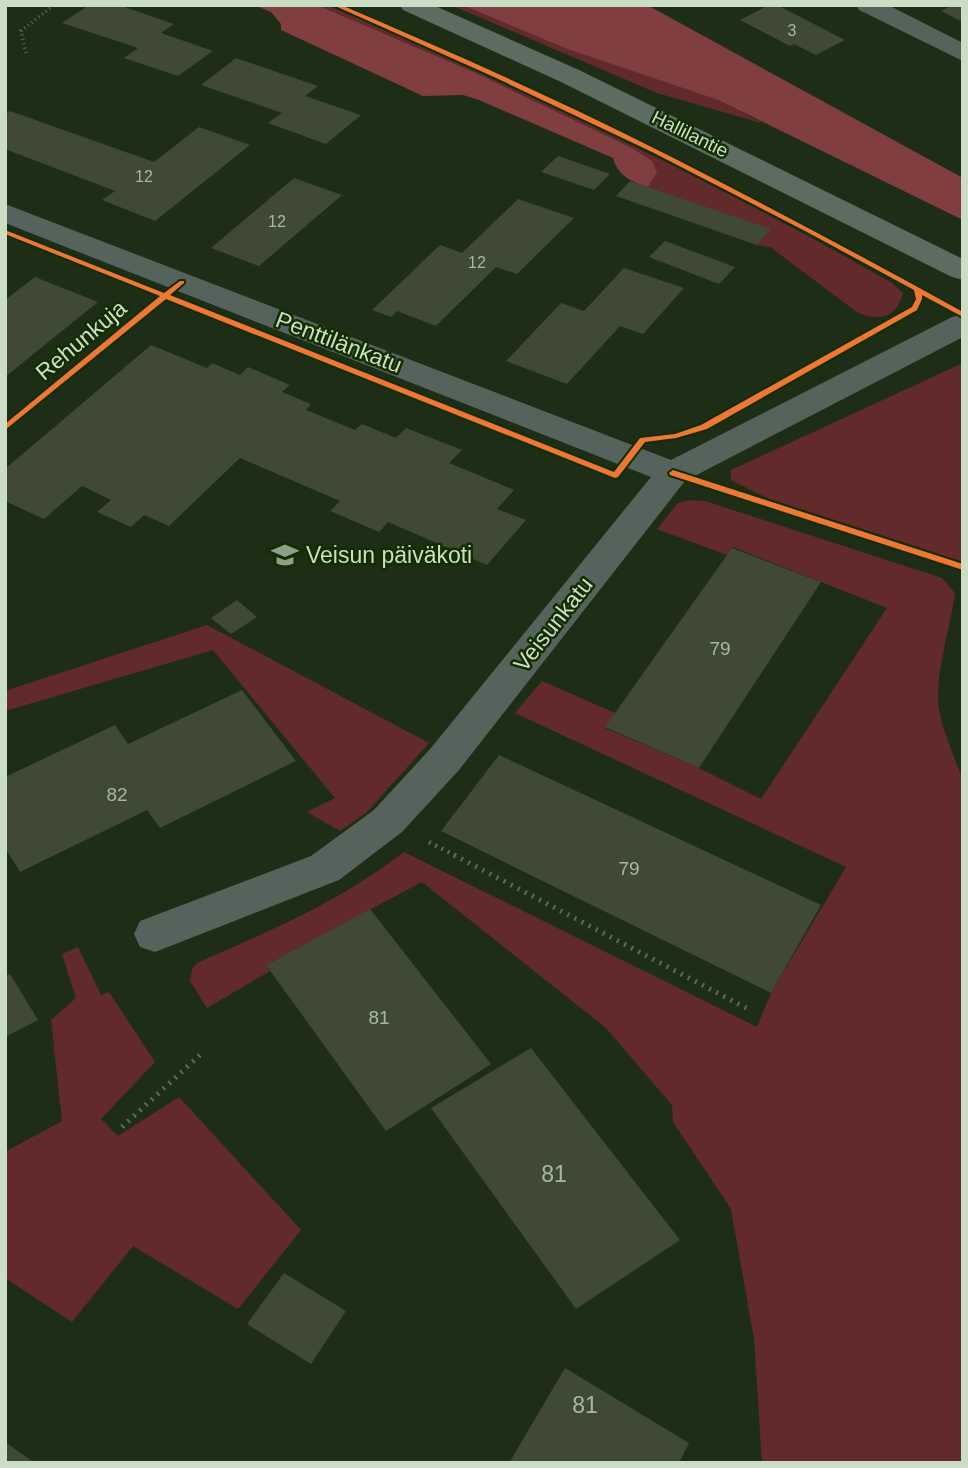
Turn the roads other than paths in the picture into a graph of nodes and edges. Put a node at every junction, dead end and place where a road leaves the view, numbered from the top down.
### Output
1 (412, 5) edge
2 (868, 5) edge
3 (963, 53) edge
4 (5, 213) edge
5 (963, 271) edge
6 (963, 324) edge
7 (673, 473) junction
8 (155, 934) dead end

1 - 5 main road, Hallilantie
2 - 3 street
4 - 7 street, Penttilänkatu
6 - 7 street, Veisunkatu
7 - 8 street, Veisunkatu

